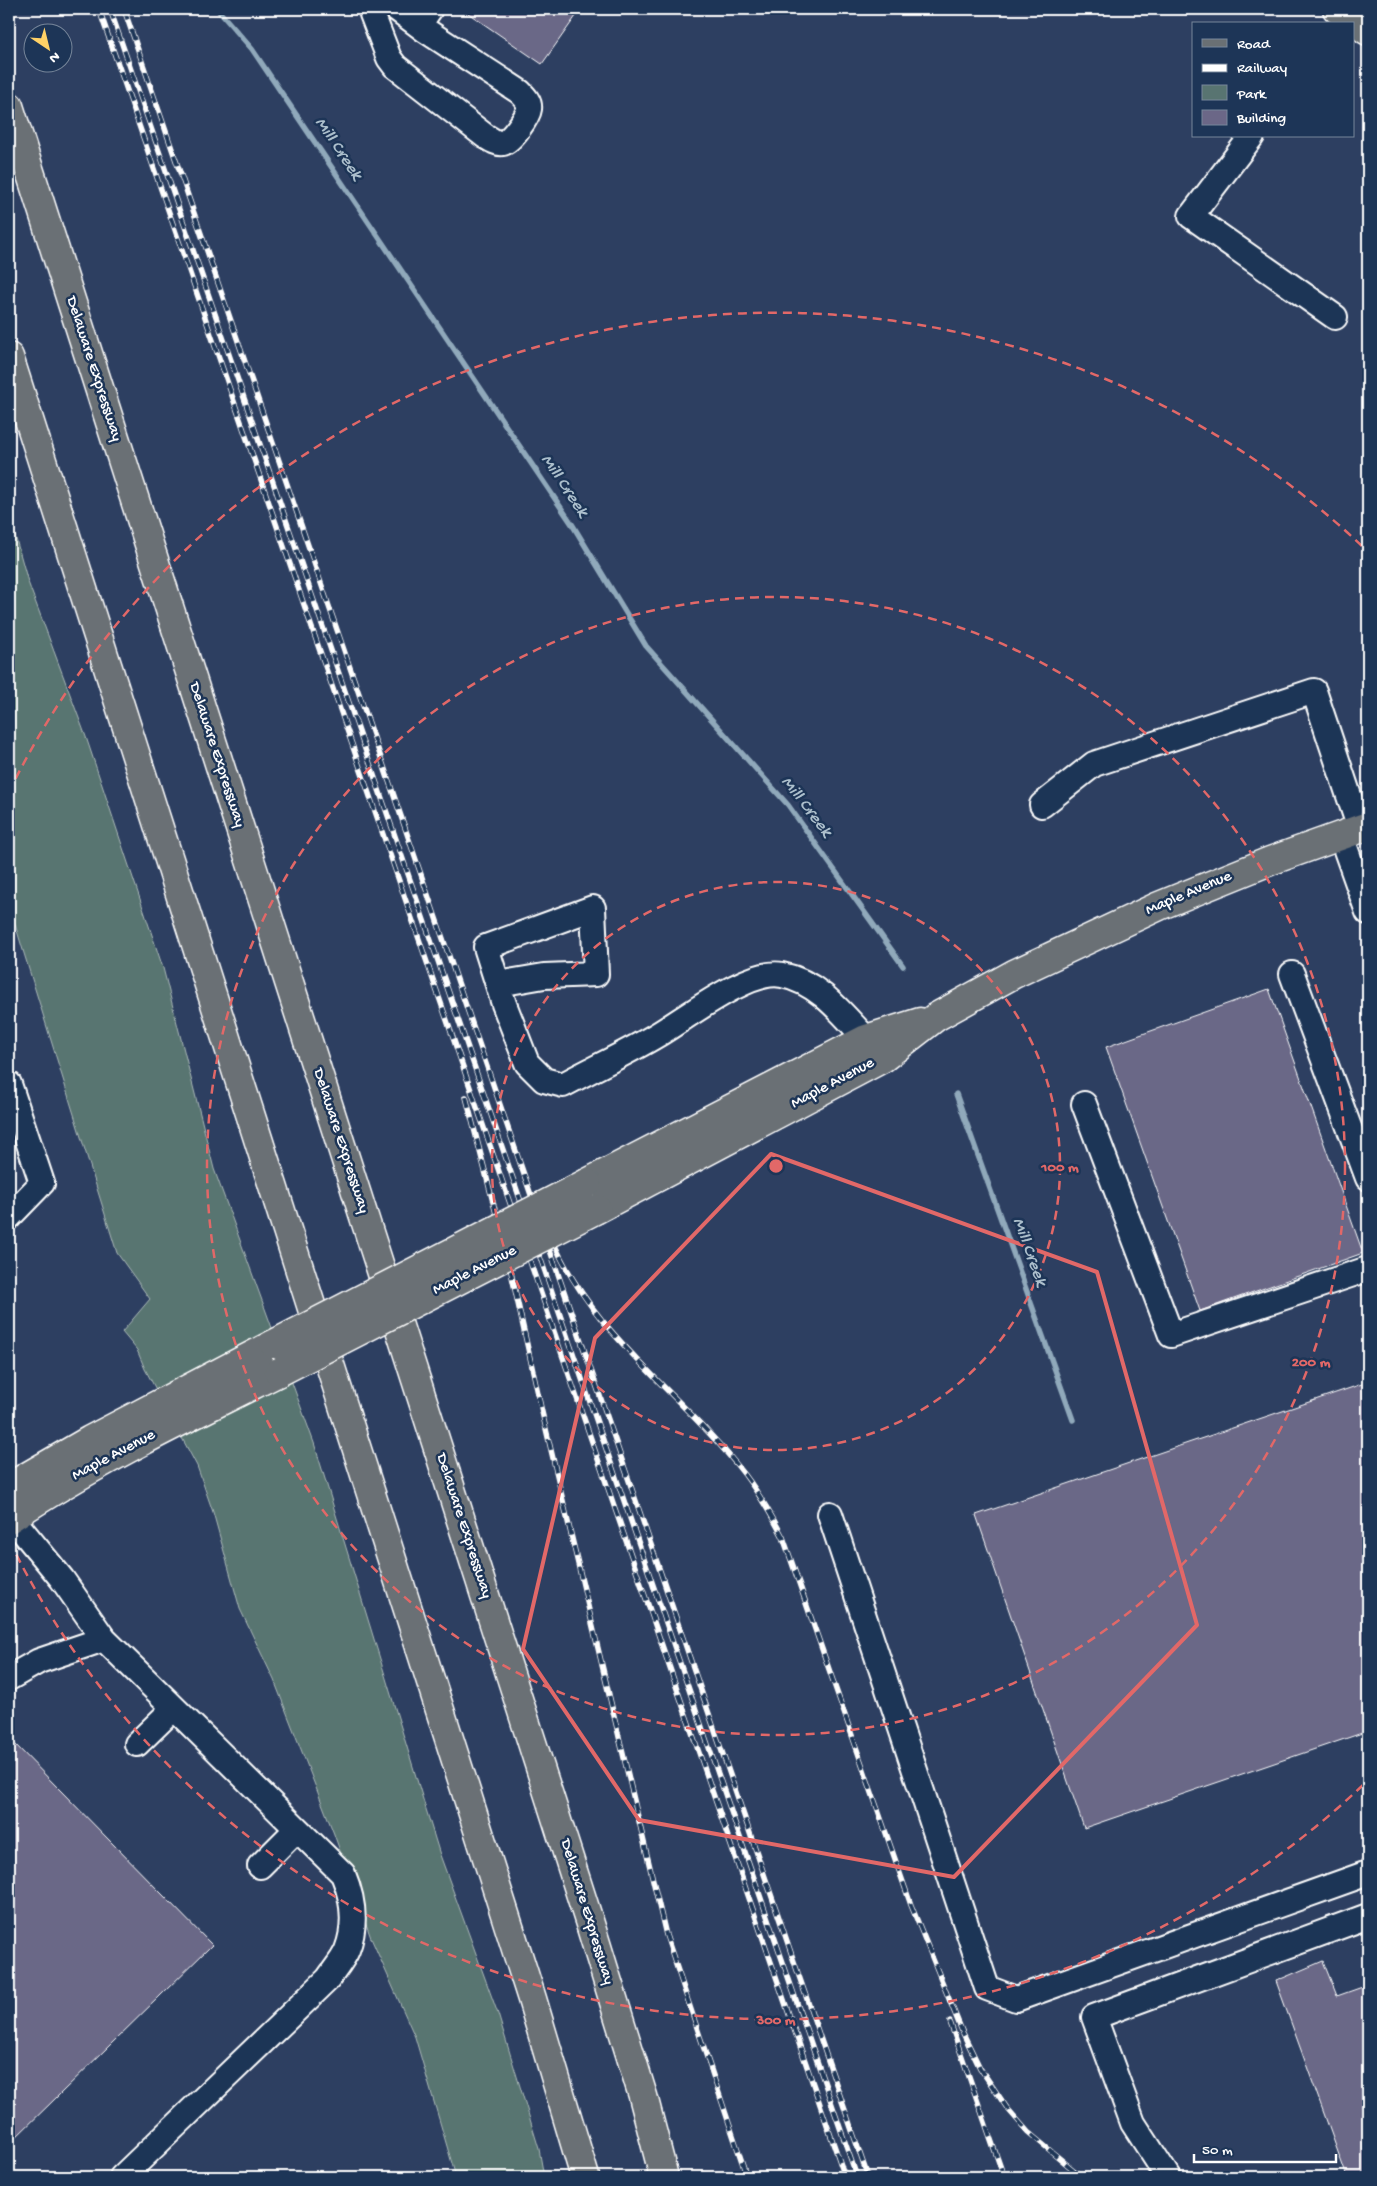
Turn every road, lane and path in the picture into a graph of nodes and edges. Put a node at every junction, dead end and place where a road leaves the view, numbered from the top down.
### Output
1 (374, 9) edge
2 (398, 9) edge
3 (425, 17) edge
4 (9, 106) edge
5 (1250, 138) edge
6 (1335, 317) dead end
7 (9, 357) edge
8 (1042, 806) dead end
9 (1356, 831) edge
10 (1368, 912) edge
11 (1292, 974) dead end
12 (498, 984) junction
13 (936, 1016) junction
14 (866, 1039) junction
15 (9, 1084) edge
16 (1084, 1104) dead end
17 (1368, 1178) edge
18 (9, 1217) edge
19 (1368, 1269) edge
20 (9, 1487) edge
21 (830, 1514) dead end
22 (10, 1518) edge
23 (104, 1639) junction
24 (9, 1678) edge
25 (174, 1708) junction
26 (137, 1744) dead end
27 (297, 1829) junction
28 (260, 1866) dead end
29 (1368, 1873) edge
30 (1368, 1916) edge
31 (122, 2177) edge
32 (585, 2177) edge
33 (664, 2177) edge
34 (1168, 2177) edge

1 - 3 street
2 - 3 street
4 - 33 main road, Delaware Expressway
5 - 6 street
7 - 32 main road
8 - 9 street
9 - 10 street
9 - 13 main road, Maple Avenue
11 - 17 street
12 - 12 street
12 - 14 street
13 - 14 main road, Maple Avenue
13 - 22 main road, Maple Avenue, bridge
14 - 20 main road, Maple Avenue, bridge
15 - 18 street
16 - 19 street
21 - 29 street
22 - 23 street
23 - 24 street
23 - 25 street
25 - 26 street
25 - 27 street
27 - 28 street
27 - 31 street
30 - 34 street

